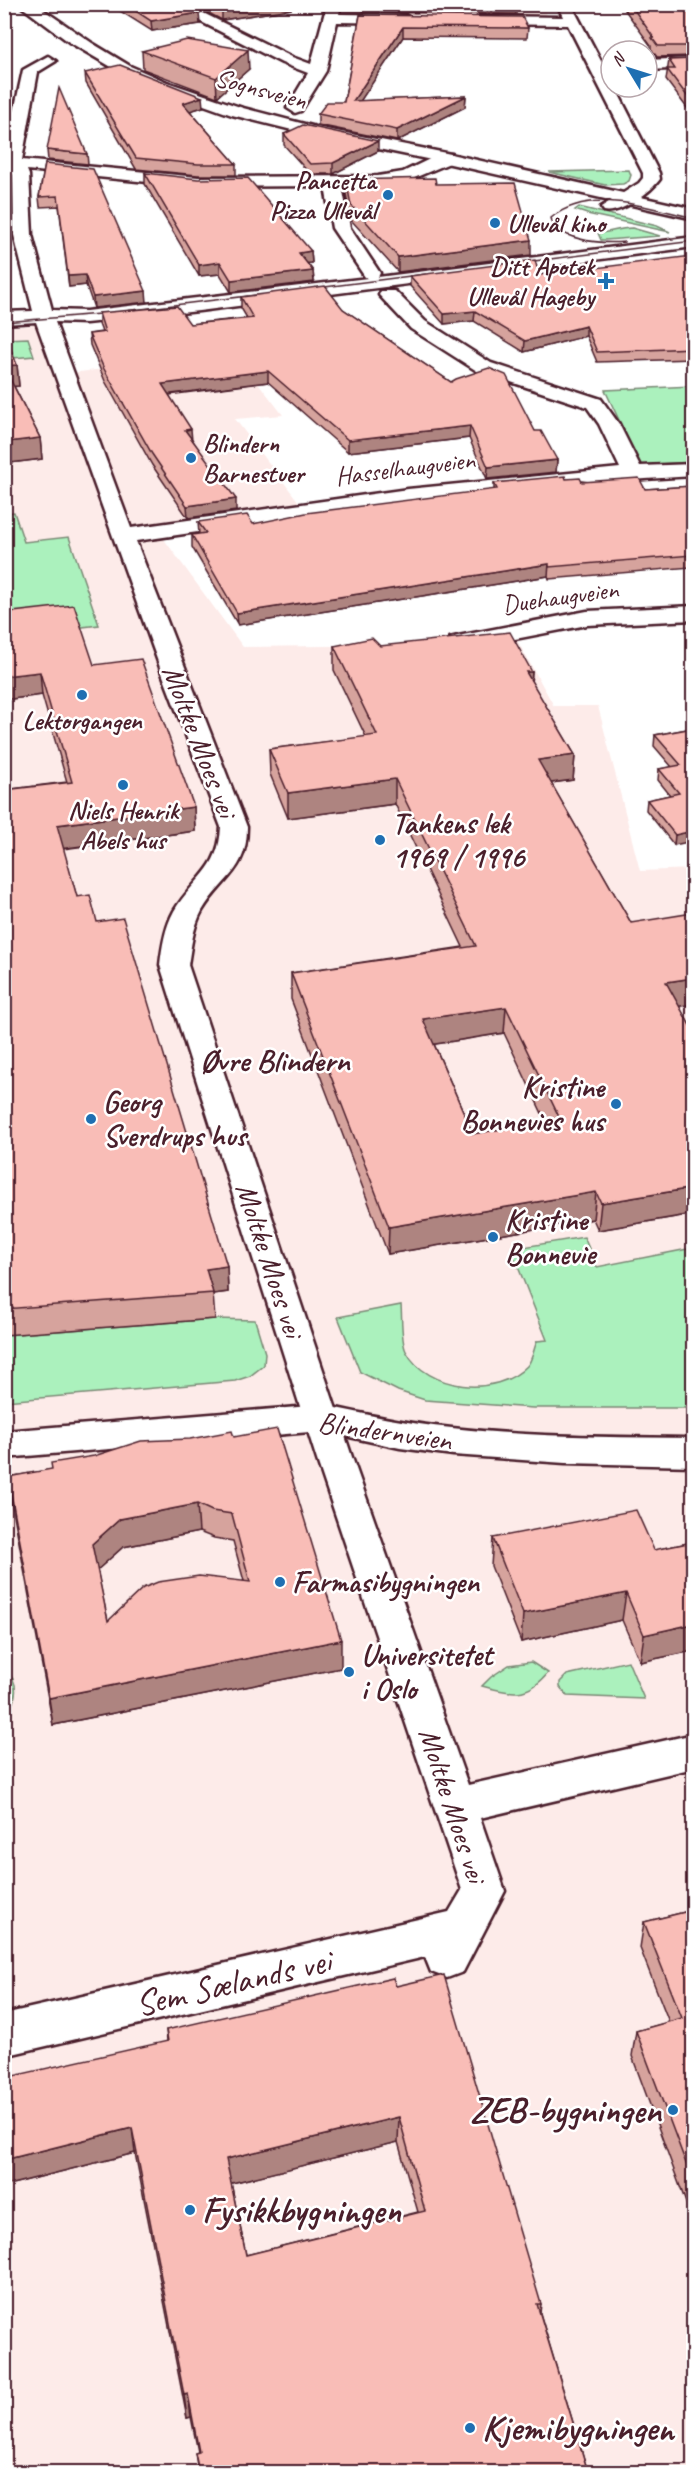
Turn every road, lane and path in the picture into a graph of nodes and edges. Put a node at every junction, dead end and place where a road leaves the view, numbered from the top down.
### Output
1 (25, 4) edge
2 (173, 4) edge
3 (564, 4) edge
4 (333, 11) edge
5 (425, 20) edge
6 (471, 20) edge
7 (572, 21) junction
8 (599, 60) edge
9 (48, 61) dead end
10 (693, 63) edge
11 (659, 64) edge
12 (318, 71) junction
13 (618, 99) edge
14 (294, 108) dead end
15 (440, 158) junction
16 (10, 164) edge
17 (332, 181) junction
18 (618, 203) junction
19 (693, 229) edge
20 (371, 273) dead end
21 (388, 295) dead end
22 (44, 316) junction
23 (4, 318) edge
24 (693, 470) edge
25 (633, 473) junction
26 (124, 536) junction
27 (693, 613) edge
28 (439, 647) edge
29 (322, 1418) junction
30 (4, 1445) edge
31 (693, 1452) edge
32 (693, 1750) edge
33 (455, 1806) junction
34 (454, 1944) joint
35 (4, 2035) edge

1 - 15 street, Sognsveien
2 - 12 street
3 - 7 street
4 - 5 street
4 - 12 street
6 - 7 street
7 - 8 street
9 - 16 street, Moltke Moes vei
10 - 11 street
12 - 14 street
13 - 18 street
15 - 17 street
15 - 18 street, Sognsveien
16 - 17 street
16 - 22 street, Moltke Moes vei
17 - 20 street
18 - 19 street, Sognsveien
19 - 22 street
21 - 25 street
22 - 23 street
22 - 26 street, Moltke Moes vei
24 - 25 street, Hasselhaugveien
25 - 26 street, Hasselhaugveien
26 - 29 street, Moltke Moes vei
27 - 28 street, Duehaugveien
29 - 30 street, Blindernveien
29 - 31 street, Blindernveien
29 - 33 street, Moltke Moes vei
32 - 33 street
33 - 34 street, Moltke Moes vei
34 - 35 street, Sem Sælands vei

